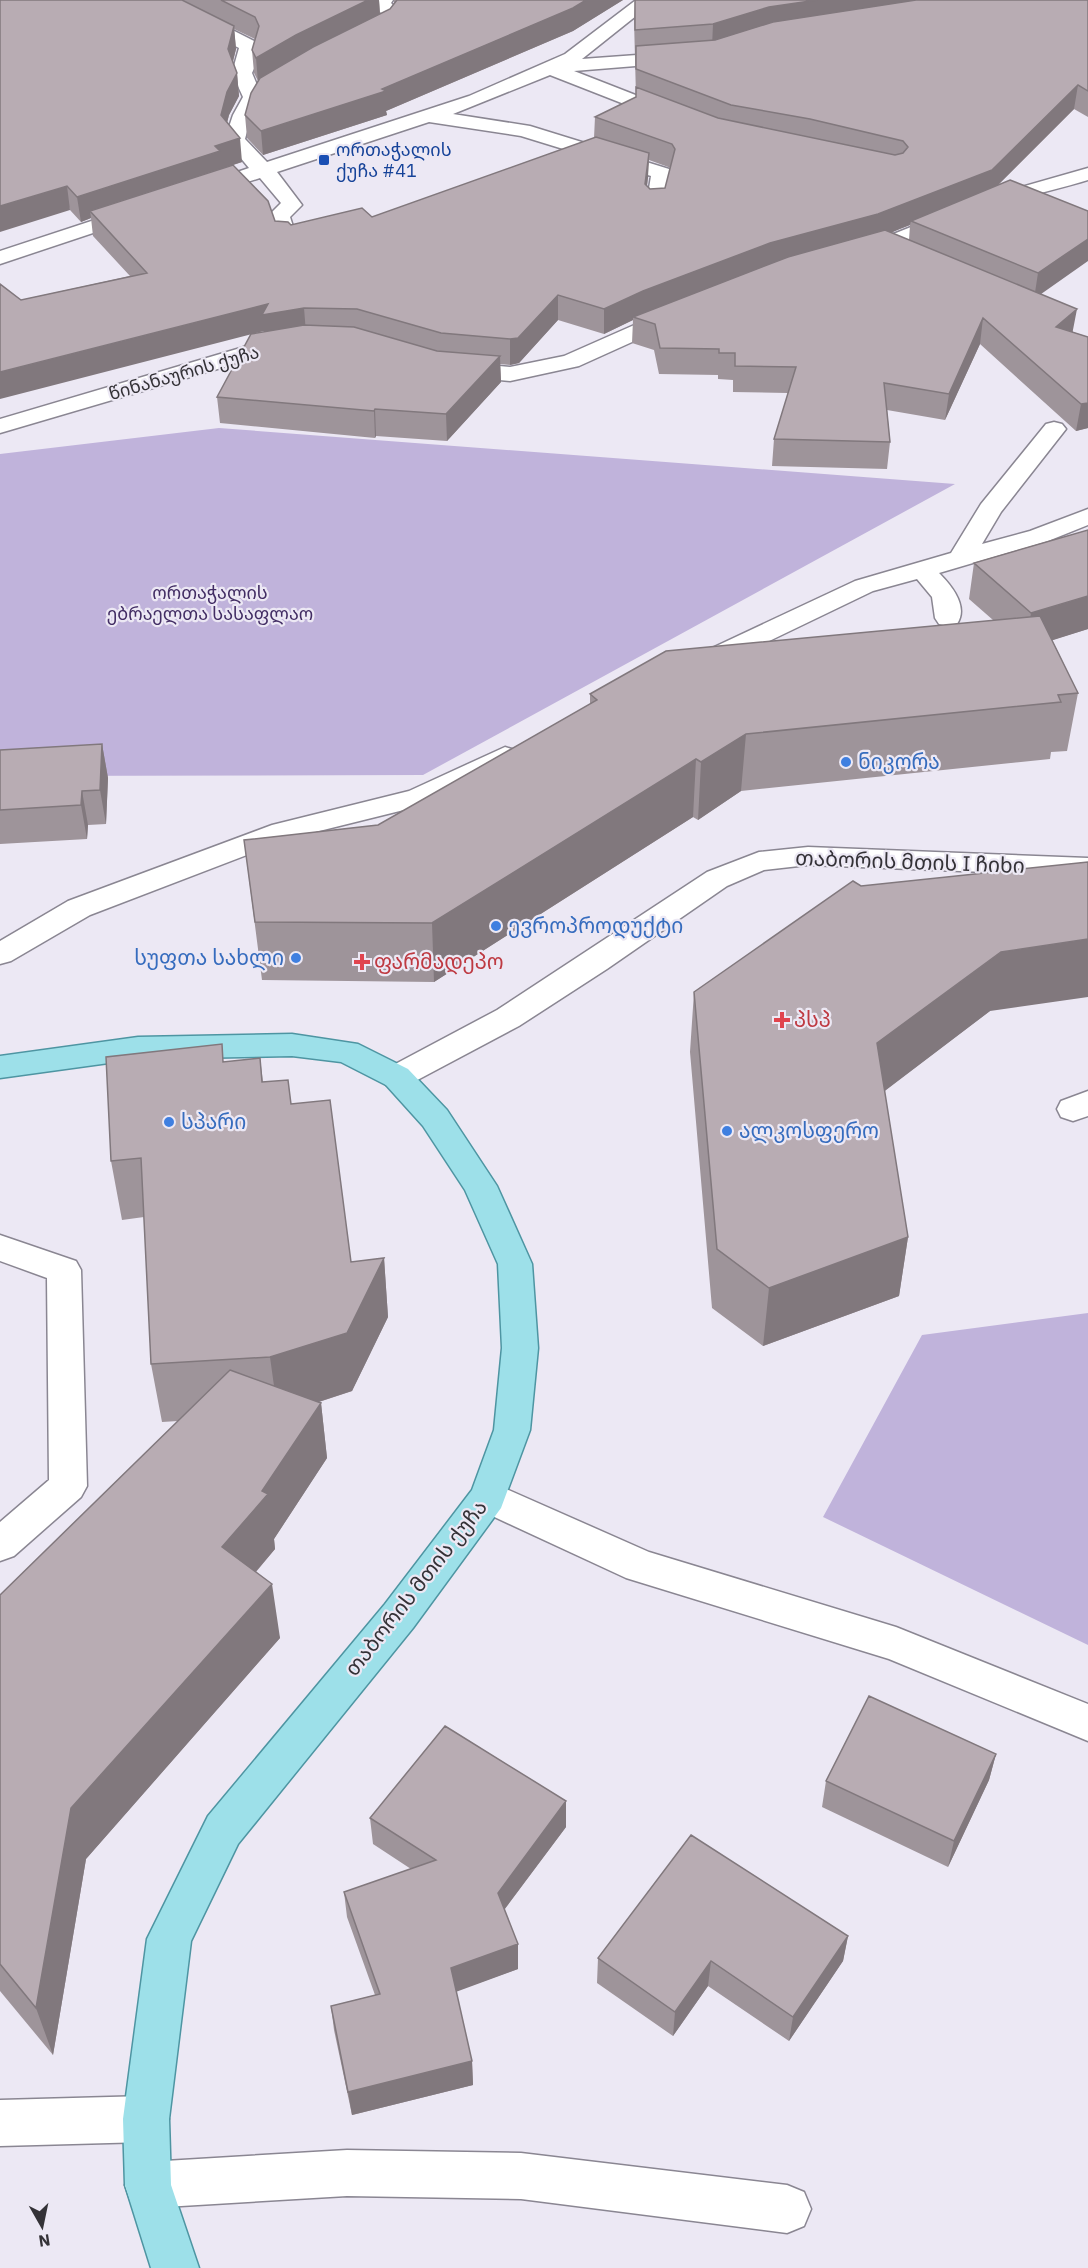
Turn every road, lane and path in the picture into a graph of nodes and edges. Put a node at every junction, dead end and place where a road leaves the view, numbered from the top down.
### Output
1 (159, 0) edge
2 (384, 0) edge
3 (647, 0) edge
4 (344, 45) edge
5 (702, 56) edge
6 (306, 64) edge
7 (548, 68) junction
8 (252, 96) junction
9 (420, 119) junction
10 (691, 123) edge
11 (261, 171) junction
12 (1088, 174) edge
13 (188, 194) edge
14 (656, 207) edge
15 (149, 208) edge
16 (286, 238) edge
17 (884, 246) junction
18 (841, 257) edge
19 (0, 258) edge
20 (916, 259) edge
21 (693, 307) edge
22 (306, 342) edge
23 (439, 368) edge
24 (0, 426) edge
25 (1054, 429) dead end
26 (1088, 516) edge
27 (961, 558) junction
28 (921, 570) junction
29 (948, 618) dead end
30 (684, 672) edge
31 (524, 747) edge
32 (1088, 867) edge
33 (0, 954) edge
34 (0, 1067) edge
35 (397, 1077) junction
36 (0, 1248) edge
37 (488, 1497) junction
38 (0, 1545) edge
39 (1088, 1723) edge
40 (146, 2119) junction
41 (0, 2123) edge
42 (148, 2184) junction
43 (787, 2209) dead end
44 (175, 2268) edge

1 - 8 street
2 - 4 street
3 - 7 street
5 - 7 street
6 - 8 street
7 - 9 street
7 - 10 street
8 - 11 street
9 - 11 street
9 - 14 street
11 - 13 street
11 - 16 street
12 - 17 street
15 - 19 street
17 - 18 street
17 - 20 street
21 - 23 street
22 - 24 street, წინანაურის ქუჩა
25 - 27 street
26 - 27 street
27 - 28 street
28 - 29 street
28 - 30 street
31 - 33 street
32 - 35 street, თაბორის მთის I ჩიხი
34 - 35 main road, თაბორის მთის ქუჩა
35 - 37 main road, თაბორის მთის ქუჩა
36 - 38 street
37 - 39 street
37 - 40 main road, თაბორის მთის ქუჩა
40 - 41 street
40 - 42 main road, თაბორის მთის ქუჩა
42 - 43 street
42 - 44 main road, თაბორის მთის ქუჩა

